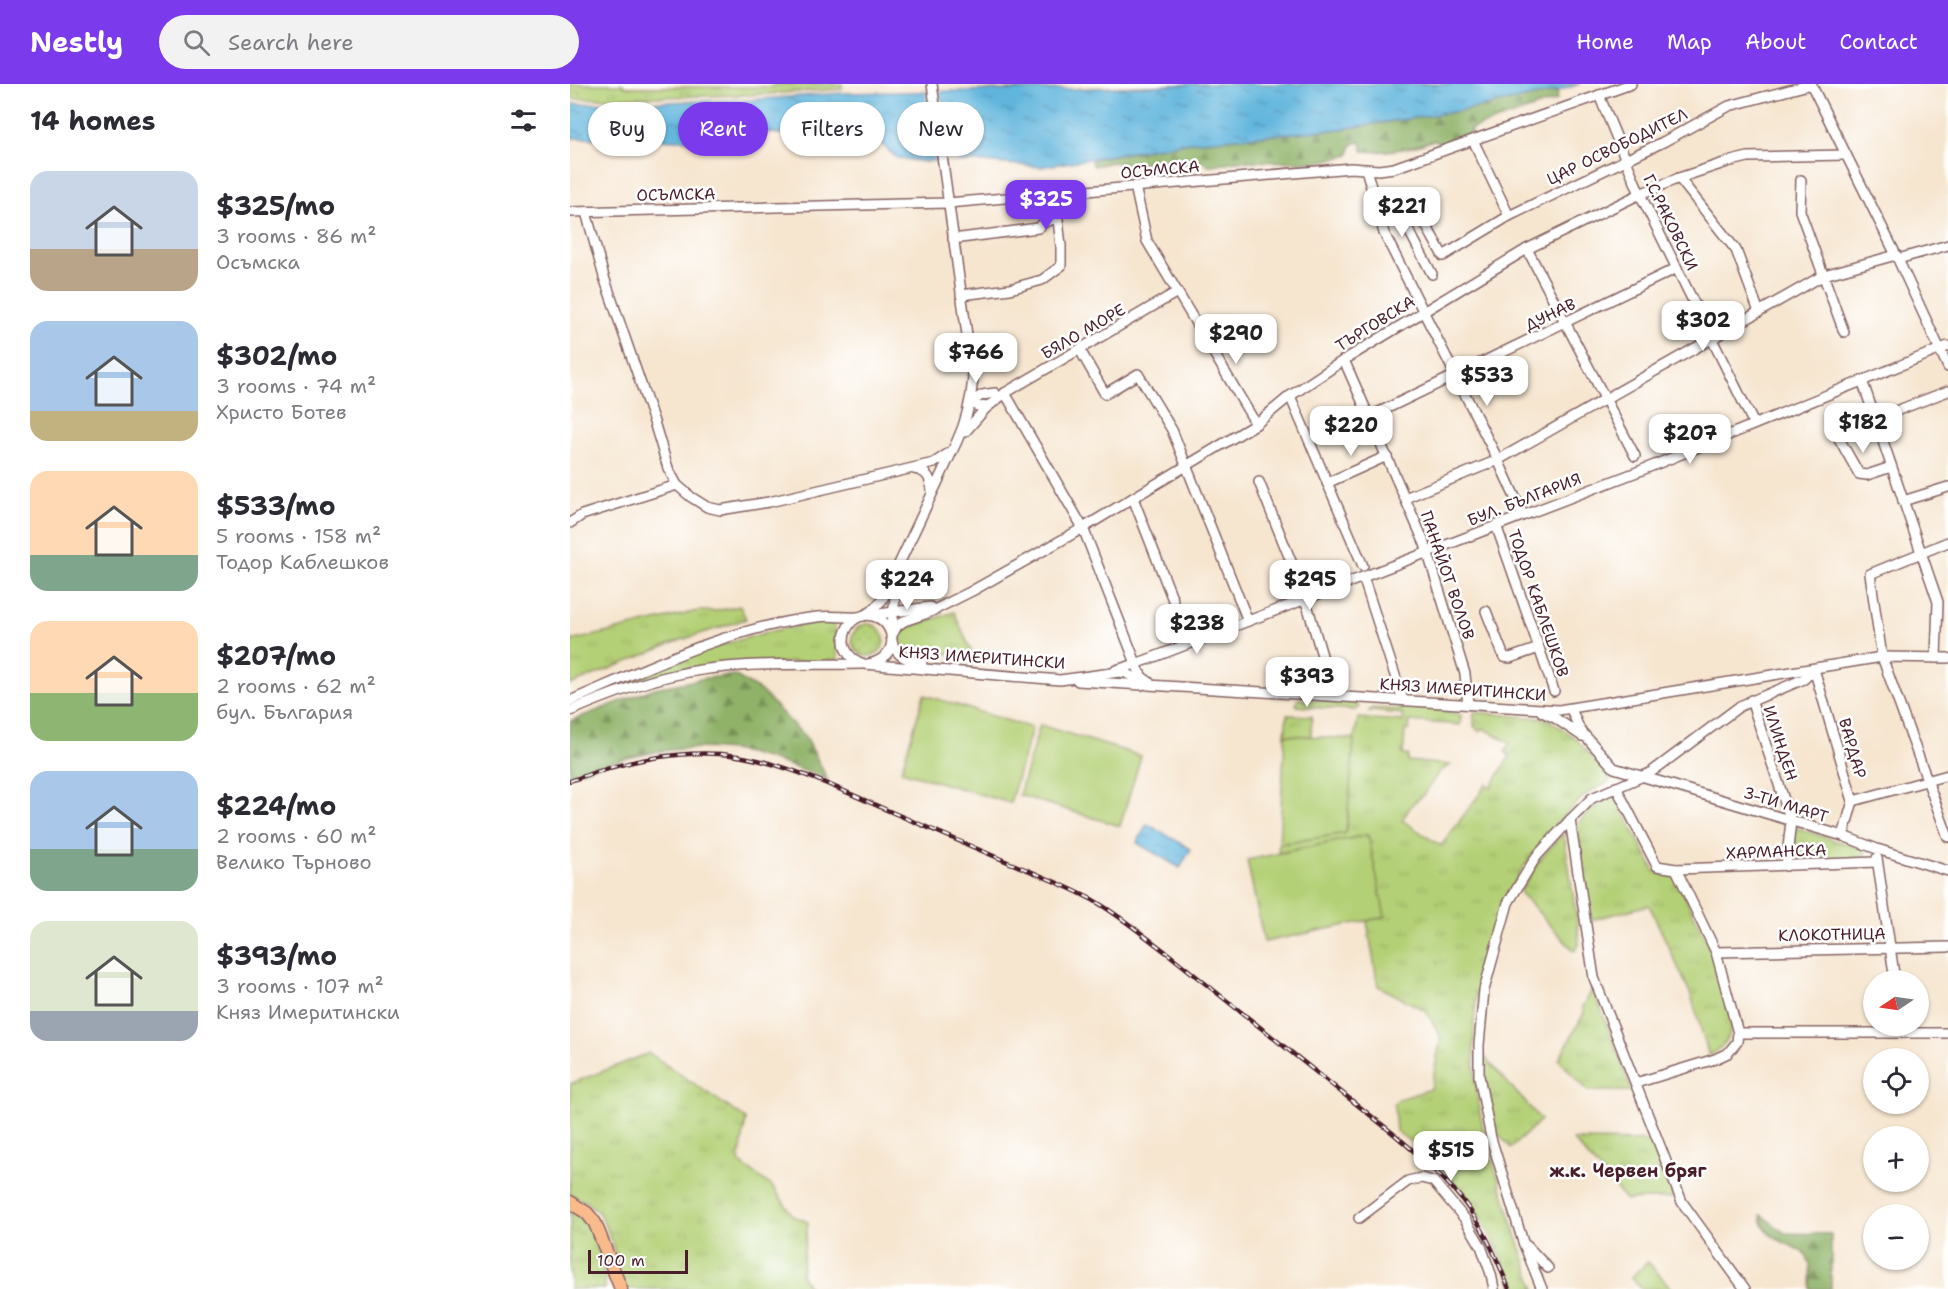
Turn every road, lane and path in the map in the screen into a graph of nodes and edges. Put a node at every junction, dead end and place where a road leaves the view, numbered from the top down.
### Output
1 (1631, 84) edge
2 (1811, 84) edge
3 (932, 86) edge
4 (1599, 95) junction
5 (1473, 140) junction
6 (1846, 155) junction
7 (1625, 159) junction
8 (1366, 169) junction
9 (1679, 178) junction
10 (1802, 180) dead end
11 (1135, 186) junction
12 (1055, 193) junction
13 (1640, 194) junction
14 (948, 203) junction
15 (570, 212) edge
16 (586, 212) junction
17 (1509, 216) junction
18 (1058, 218) junction
19 (953, 239) junction
20 (1948, 244) edge
21 (1527, 249) junction
22 (1897, 257) junction
23 (1677, 268) junction
24 (1432, 274) dead end
25 (1824, 275) junction
26 (1178, 292) junction
27 (961, 295) junction
28 (1423, 311) junction
29 (1759, 312) junction
30 (1565, 323) junction
31 (1844, 332) dead end
32 (1711, 338) junction
33 (1944, 347) edge
34 (1080, 350) junction
35 (1344, 360) junction
36 (1948, 367) edge
37 (1456, 375) junction
38 (973, 378) junction
39 (1862, 380) junction
40 (1948, 391) edge
41 (995, 393) junction
42 (1005, 393) junction
43 (1290, 396) junction
44 (1606, 399) junction
45 (971, 402) junction
46 (991, 405) junction
47 (1369, 417) junction
48 (1875, 419) junction
49 (1256, 424) junction
50 (1754, 424) junction
51 (1837, 435) dead end
52 (957, 441) junction
53 (952, 451) junction
54 (1387, 456) junction
55 (1635, 456) dead end
56 (1498, 460) junction
57 (1186, 466) junction
58 (1891, 467) junction
59 (921, 468) junction
60 (942, 471) junction
61 (1259, 482) dead end
62 (1327, 483) junction
63 (677, 484) junction
64 (1948, 487) edge
65 (932, 494) junction
66 (1133, 498) junction
67 (1405, 498) junction
68 (1903, 501) junction
69 (1523, 515) junction
70 (570, 523) edge
71 (1496, 525) junction
72 (1083, 528) junction
73 (1948, 542) edge
74 (1428, 551) junction
75 (1921, 553) junction
76 (899, 566) junction
77 (1363, 572) junction
78 (896, 585) junction
79 (1306, 599) junction
80 (1173, 600) dead end
81 (953, 602) junction
82 (924, 609) junction
83 (1486, 611) dead end
84 (893, 613) junction
85 (863, 616) junction
86 (1248, 621) junction
87 (891, 637) junction
88 (1539, 648) junction
89 (1882, 657) junction
90 (1936, 658) junction
91 (1948, 658) edge
92 (866, 664) junction
93 (1136, 664) junction
94 (951, 669) junction
95 (1814, 669) junction
96 (1108, 673) junction
97 (1329, 679) dead end
98 (1060, 680) junction
99 (1148, 685) junction
100 (1162, 686) junction
101 (1554, 691) dead end
102 (570, 700) edge
103 (1403, 700) junction
104 (1751, 700) junction
105 (1468, 704) junction
106 (1534, 709) junction
107 (1571, 709) junction
108 (570, 711) edge
109 (1586, 739) junction
110 (1614, 768) junction
111 (1948, 775) edge
112 (1642, 777) junction
113 (1927, 780) junction
114 (1626, 784) junction
115 (1616, 788) junction
116 (1853, 801) junction
117 (1570, 820) junction
118 (1791, 821) junction
119 (1843, 837) junction
120 (1948, 837) edge
121 (1877, 849) junction
122 (1878, 862) junction
123 (1785, 866) junction
124 (1676, 869) junction
125 (1948, 871) edge
126 (1948, 947) edge
127 (1891, 948) junction
128 (1716, 952) junction
129 (1894, 970) edge
130 (1863, 1031) edge
131 (1929, 1032) edge
132 (1738, 1033) junction
133 (1948, 1033) edge
134 (1636, 1083) junction
135 (570, 1202) edge
136 (1359, 1218) dead end
137 (1523, 1242) junction
138 (610, 1265) junction
139 (1548, 1268) dead end
140 (611, 1289) edge
141 (621, 1289) edge
142 (1494, 1289) edge
143 (1542, 1289) edge
144 (1745, 1289) edge

1 - 4 street, ОСЪМСКА
2 - 6 street
2 - 7 street, ЦАР ОСВОБОДИТЕЛ
3 - 14 street
4 - 5 street, ОСЪМСКА
4 - 7 street, Г.С.РАКОВСКИ
5 - 8 street, ОСЪМСКА
5 - 17 street
6 - 9 street, ТЪРГОВСКА
6 - 22 street
7 - 13 street, Г.С.РАКОВСКИ
7 - 17 street, ЦАР ОСВОБОДИТЕЛ
8 - 11 street, ОСЪМСКА
8 - 28 street, ТОДОР КАБЛЕШКОВ
9 - 13 street, ТЪРГОВСКА
9 - 29 street
10 - 25 street
11 - 12 street, ОСЪМСКА
11 - 26 street
12 - 14 street, ОСЪМСКА
12 - 18 street
13 - 21 street, ТЪРГОВСКА
13 - 23 street, Г.С.РАКОВСКИ
14 - 16 street, ОСЪМСКА
14 - 19 street
15 - 16 street, ОСЪМСКА
16 - 63 street
17 - 24 street, ЦАР ОСВОБОДИТЕЛ
18 - 19 street
18 - 27 street
19 - 27 street
20 - 22 street
21 - 28 street, ТЪРГОВСКА
21 - 30 street
22 - 25 street
22 - 33 street
23 - 30 street, ДУНАВ
23 - 32 street, Г.С.РАКОВСКИ
25 - 29 street
25 - 31 street
26 - 34 street, БЯЛО МОРЕ
26 - 49 street
27 - 38 street
28 - 35 street, ТЪРГОВСКА
28 - 37 street, ТОДОР КАБЛЕШКОВ
29 - 32 street
30 - 37 street, ДУНАВ
30 - 44 street
32 - 44 street
32 - 50 street, Г.С.РАКОВСКИ
33 - 36 street
33 - 39 street, БУЛ. БЪЛГАРИЯ
34 - 42 street, БЯЛО МОРЕ
34 - 57 street
35 - 43 street, ТЪРГОВСКА
35 - 47 street, ПАНАЙОТ ВОЛОВ
37 - 47 street, ДУНАВ
37 - 56 street, ТОДОР КАБЛЕШКОВ
38 - 41 street
38 - 45 street
39 - 48 street
39 - 50 street, БУЛ. БЪЛГАРИЯ
40 - 48 street
41 - 42 street, БЯЛО МОРЕ
41 - 45 street
42 - 46 street
42 - 72 street
43 - 49 street, ТЪРГОВСКА
43 - 62 street
44 - 55 street
44 - 56 street
45 - 46 street
45 - 52 street
46 - 52 street
47 - 54 street, ПАНАЙОТ ВОЛОВ
48 - 58 street
49 - 57 street, ТЪРГОВСКА
50 - 69 street, БУЛ. БЪЛГАРИЯ
51 - 58 street
52 - 53 street
53 - 59 street
53 - 60 street
54 - 62 street
54 - 67 street, ПАНАЙОТ ВОЛОВ
56 - 67 street
56 - 69 street, ТОДОР КАБЛЕШКОВ
57 - 66 street, ТЪРГОВСКА
57 - 86 street
58 - 68 street
59 - 60 street
59 - 63 street
59 - 65 street
60 - 65 street
61 - 79 street
62 - 77 street
63 - 70 street
64 - 68 street
65 - 76 street
66 - 72 street, ТЪРГОВСКА
66 - 80 street
67 - 74 street, ПАНАЙОТ ВОЛОВ
68 - 75 street
69 - 71 street, БУЛ. БЪЛГАРИЯ
71 - 74 street, БУЛ. БЪЛГАРИЯ
71 - 88 street, ТОДОР КАБЛЕШКОВ
72 - 81 street, ТЪРГОВСКА
72 - 93 street
73 - 75 street
74 - 77 street, БУЛ. БЪЛГАРИЯ
74 - 105 street, ПАНАЙОТ ВОЛОВ
75 - 89 street
75 - 90 street
76 - 78 street
76 - 85 street
77 - 79 street, БУЛ. БЪЛГАРИЯ
77 - 103 street
78 - 82 street
78 - 84 street
79 - 86 street, БУЛ. БЪЛГАРИЯ
79 - 97 street
81 - 82 street
81 - 87 street
82 - 84 street
83 - 88 street
84 - 85 street
84 - 87 street
85 - 87 street
85 - 92 street
85 - 102 street
86 - 93 street, БУЛ. БЪЛГАРИЯ
87 - 92 street
87 - 94 street
88 - 101 street, ТОДОР КАБЛЕШКОВ
89 - 90 street, КНЯЗ ИМЕРИТИНСКИ
89 - 95 street, КНЯЗ ИМЕРИТИНСКИ
89 - 113 street
90 - 91 street, КНЯЗ ИМЕРИТИНСКИ
92 - 94 street, КНЯЗ ИМЕРИТИНСКИ
92 - 108 street, КНЯЗ ИМЕРИТИНСКИ
93 - 96 street, БУЛ. БЪЛГАРИЯ
93 - 100 street
94 - 98 street, КНЯЗ ИМЕРИТИНСКИ
95 - 104 street
95 - 107 street, КНЯЗ ИМЕРИТИНСКИ
95 - 116 street, ВАРДАР
96 - 98 street, КНЯЗ ИМЕРИТИНСКИ
96 - 99 street, КНЯЗ ИМЕРИТИНСКИ
98 - 99 street
99 - 100 street, КНЯЗ ИМЕРИТИНСКИ
100 - 103 street, КНЯЗ ИМЕРИТИНСКИ
103 - 105 street, КНЯЗ ИМЕРИТИНСКИ
104 - 112 street
104 - 118 street, ИЛИНДЕН
105 - 106 street, КНЯЗ ИМЕРИТИНСКИ
106 - 107 street, КНЯЗ ИМЕРИТИНСКИ
106 - 109 street
107 - 109 street
109 - 110 street, 3-ТИ МАРТ
110 - 112 street, 3-ТИ МАРТ
110 - 114 street, 3-ТИ МАРТ
111 - 113 street
112 - 114 street
112 - 118 street, 3-ТИ МАРТ
113 - 116 street
113 - 120 street
114 - 115 street
115 - 117 street
115 - 124 street
116 - 119 street, ВАРДАР
117 - 134 street
117 - 137 street
118 - 119 street, 3-ТИ МАРТ
118 - 123 street, ИЛИНДЕН
119 - 121 street, 3-ТИ МАРТ
121 - 122 street
121 - 125 street, 3-ТИ МАРТ
122 - 123 street, ХАРМАНСКА
122 - 127 street
123 - 124 street, ХАРМАНСКА
124 - 128 street
126 - 127 street, КЛОКОТНИЦА
127 - 128 street, КЛОКОТНИЦА
127 - 129 street
128 - 132 street
130 - 132 street
131 - 133 street
132 - 134 street
134 - 144 street
135 - 138 main road
136 - 142 street
137 - 139 street
137 - 143 street
138 - 140 main road
138 - 141 main road

